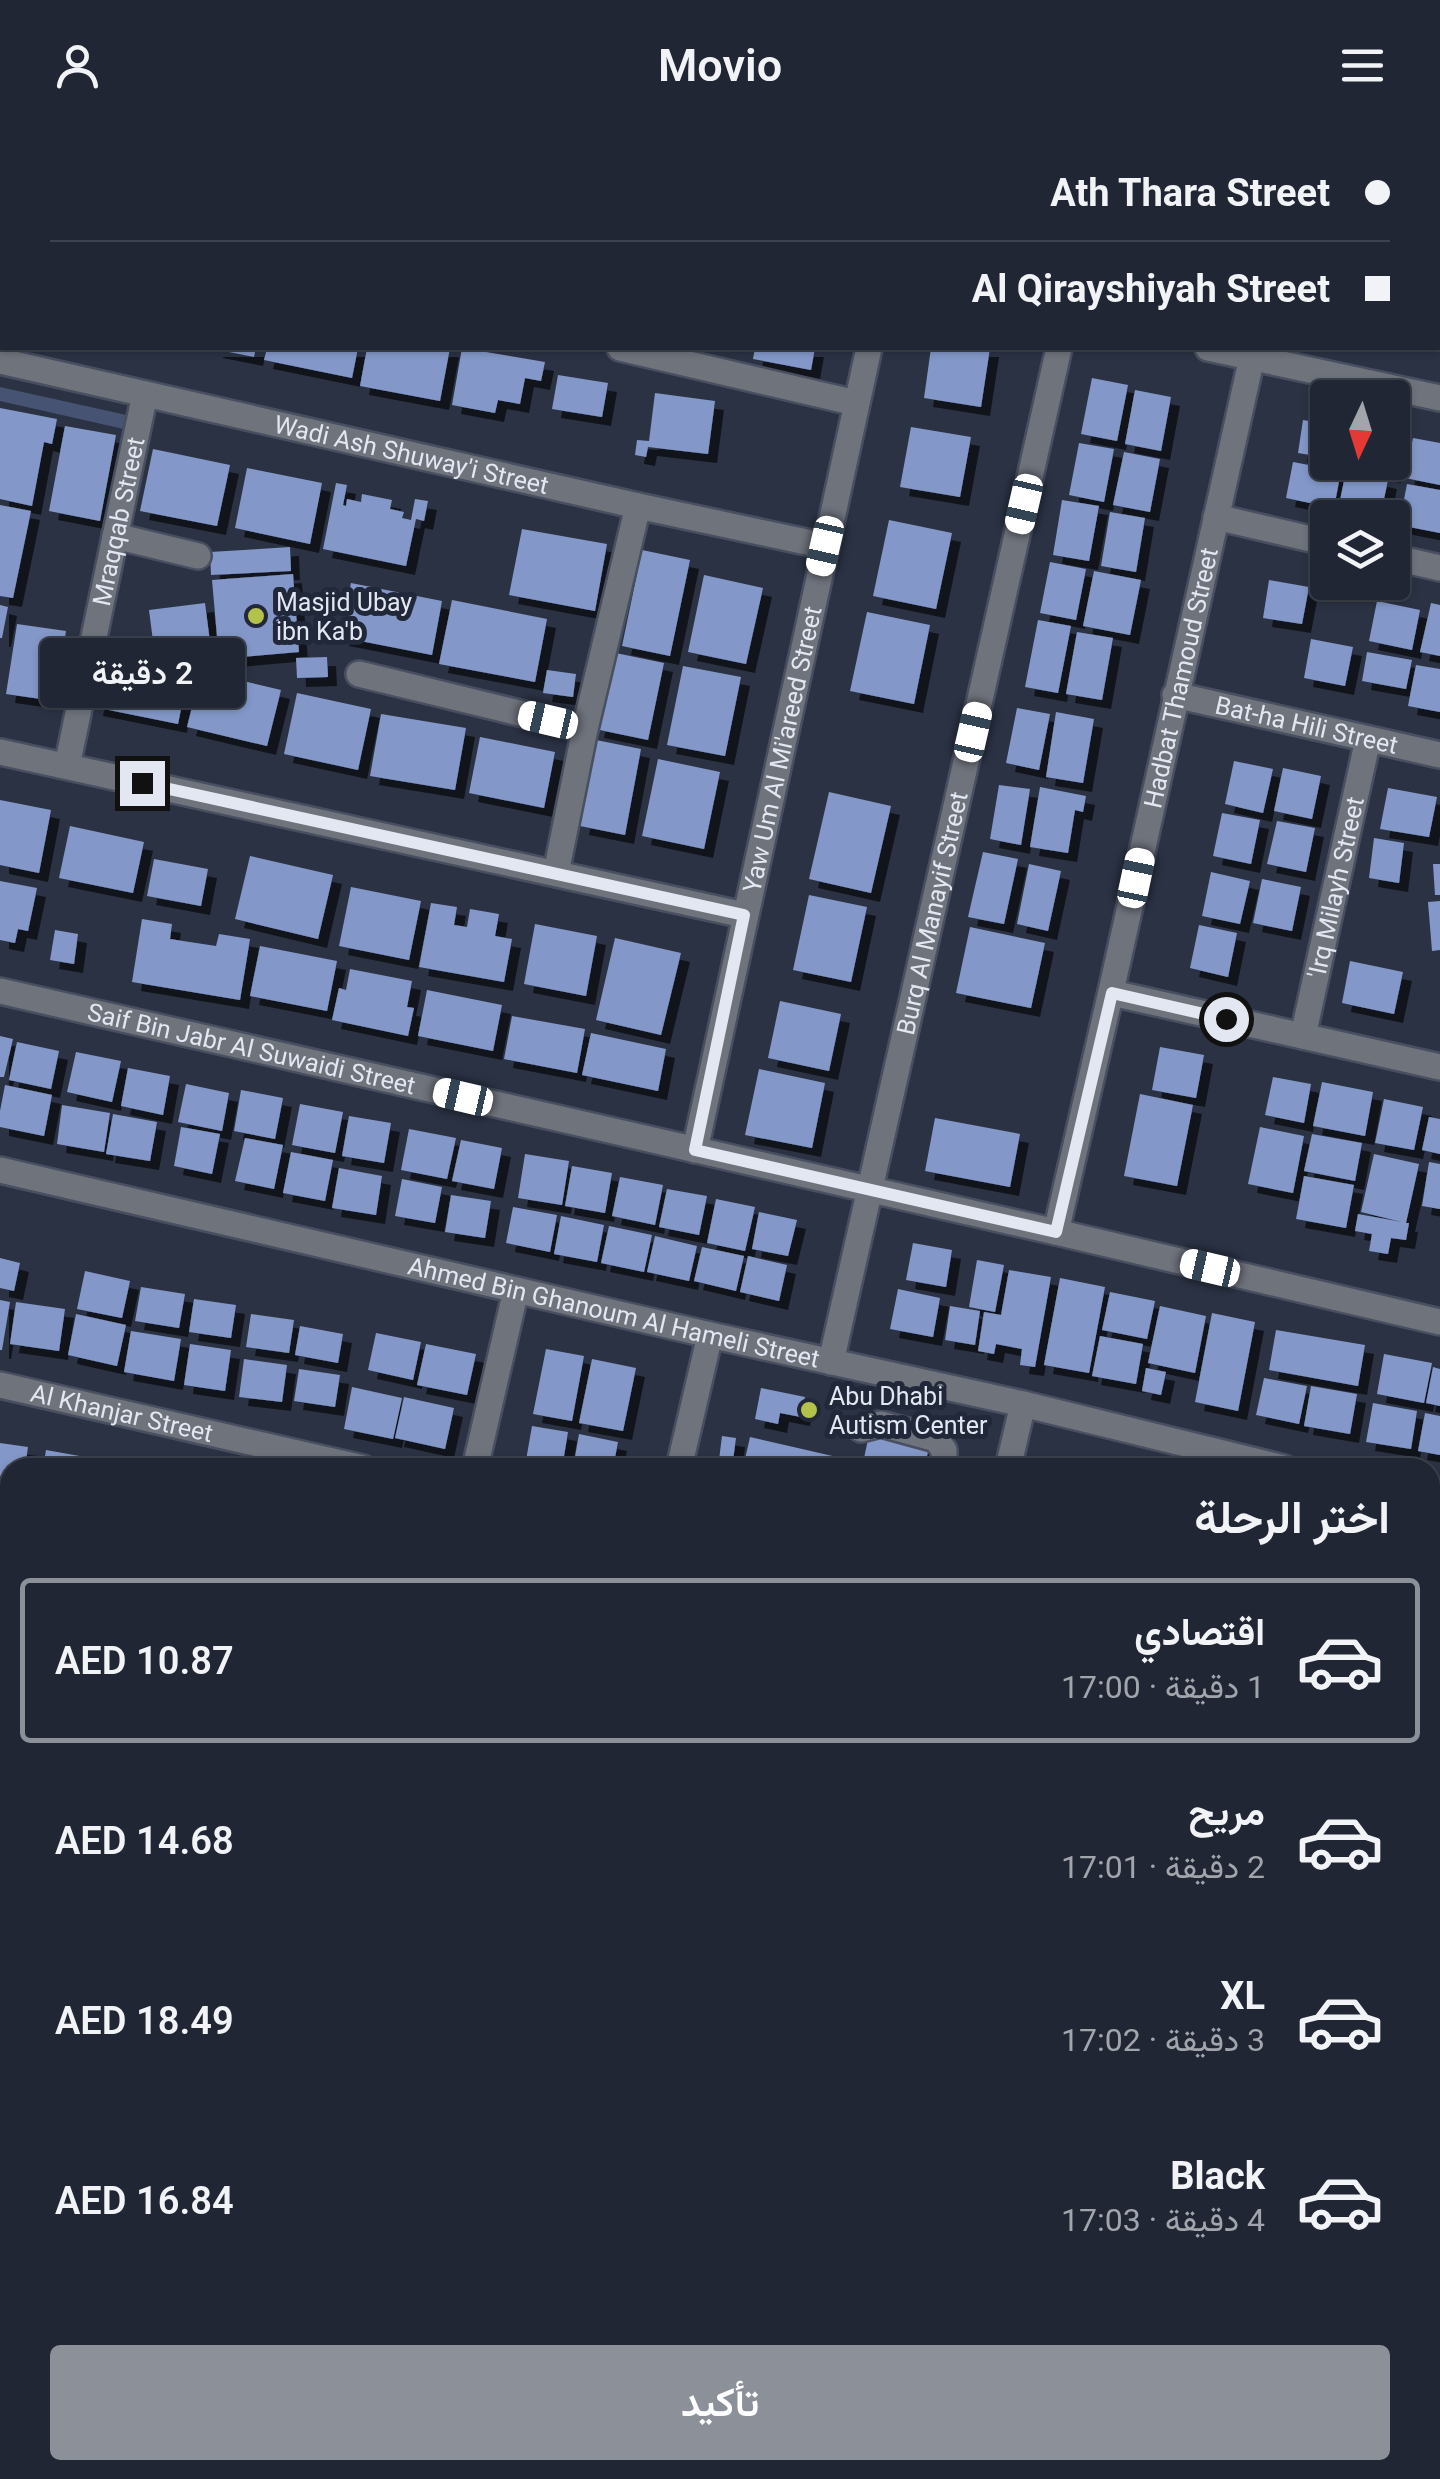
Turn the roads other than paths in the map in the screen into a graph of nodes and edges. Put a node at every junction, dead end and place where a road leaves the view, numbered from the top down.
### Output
1 (629, 350) edge
2 (869, 350) edge
3 (1060, 350) edge
4 (1218, 350) edge
5 (1252, 357) junction
6 (0, 361) edge
7 (145, 394) junction
8 (1440, 398) edge
9 (856, 403) junction
10 (638, 506) junction
11 (1216, 517) junction
12 (115, 536) junction
13 (1310, 538) edge
14 (825, 546) junction
15 (198, 556) dead end
16 (1410, 561) edge
17 (1440, 568) edge
18 (359, 674) dead end
19 (1175, 696) junction
20 (585, 728) junction
21 (1368, 739) junction
22 (0, 752) edge
23 (1440, 755) edge
24 (66, 766) junction
25 (556, 873) junction
26 (744, 915) junction
27 (0, 991) edge
28 (1112, 993) junction
29 (1303, 1036) junction
30 (1440, 1067) edge
31 (695, 1150) junction
32 (0, 1170) edge
33 (870, 1190) junction
34 (1056, 1232) junction
35 (516, 1290) junction
36 (1440, 1322) edge
37 (710, 1335) junction
38 (831, 1362) junction
39 (0, 1384) edge
40 (1022, 1404) junction
41 (861, 1429) dead end
42 (319, 1458) edge
43 (477, 1458) edge
44 (682, 1458) edge
45 (944, 1458) edge
46 (1010, 1458) edge
47 (1207, 1458) edge

1 - 9 street
2 - 9 street, Yaw Um Al Mi'areed Street
3 - 33 street, Burq Al Manayif Street
4 - 5 street
5 - 8 street
5 - 11 street, Hadbat Thamoud Street
6 - 7 street, Wadi Ash Shuway'i Street
7 - 10 street, Wadi Ash Shuway'i Street
7 - 12 street, Mraqqab Street
9 - 14 street, Yaw Um Al Mi'areed Street
10 - 14 street, Wadi Ash Shuway'i Street
10 - 20 street
11 - 13 street
11 - 19 street, Hadbat Thamoud Street
12 - 15 street
12 - 24 street, Mraqqab Street
14 - 26 street, Yaw Um Al Mi'areed Street
16 - 17 street
18 - 20 street
19 - 21 street, Bat-ha Hili Street
19 - 28 street, Hadbat Thamoud Street
20 - 25 street
21 - 23 street, Bat-ha Hili Street
21 - 29 street, 'Irq Milayh Street
22 - 24 street
24 - 25 street
25 - 26 street
26 - 31 street, Yaw Um Al Mi'areed Street
27 - 31 street, Saif Bin Jabr Al Suwaidi Street
28 - 29 street
28 - 34 street, Hadbat Thamoud Street
29 - 30 street
31 - 33 street, Saif Bin Jabr Al Suwaidi Street
32 - 35 street, Ahmed Bin Ghanoum Al Hameli Street
33 - 34 street, Saif Bin Jabr Al Suwaidi Street
33 - 38 street, Burq Al Manayif Street
34 - 36 street, Saif Bin Jabr Al Suwaidi Street
35 - 37 street, Ahmed Bin Ghanoum Al Hameli Street
35 - 43 street
37 - 38 street, Ahmed Bin Ghanoum Al Hameli Street
37 - 44 street
38 - 40 street, Ahmed Bin Ghanoum Al Hameli Street
39 - 42 street, Al Khanjar Street
40 - 46 street
40 - 47 street, Ahmed Bin Ghanoum Al Hameli Street
41 - 45 street

